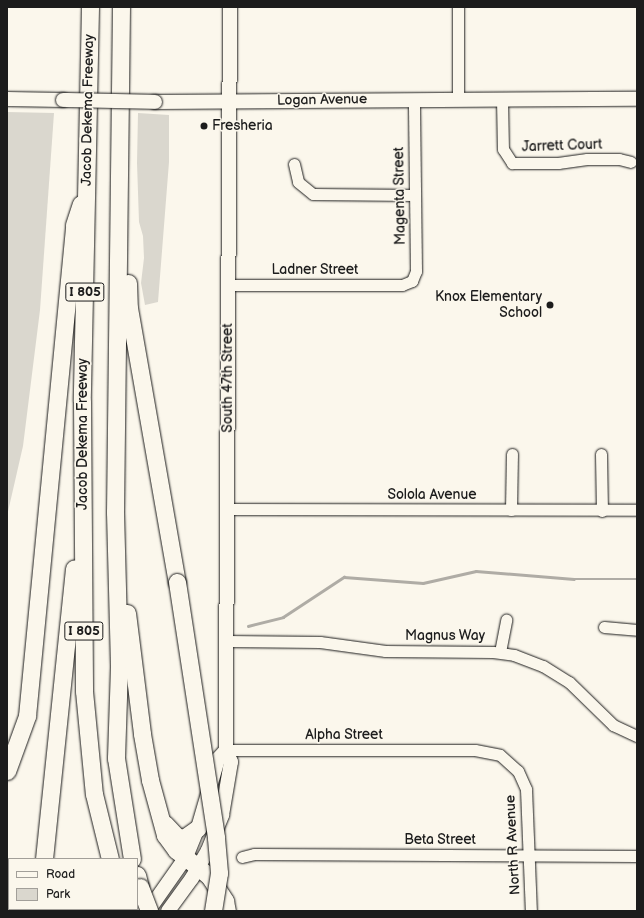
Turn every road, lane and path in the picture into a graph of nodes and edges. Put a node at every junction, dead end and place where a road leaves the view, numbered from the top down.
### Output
1 (90, 7) edge
2 (121, 7) edge
3 (230, 7) edge
4 (458, 7) edge
5 (7, 99) edge
6 (414, 99) junction
7 (458, 99) junction
8 (502, 99) junction
9 (637, 99) edge
10 (229, 101) junction
11 (120, 118) junction
12 (631, 162) dead end
13 (294, 164) dead end
14 (87, 182) junction
15 (414, 195) junction
16 (228, 285) junction
17 (402, 285) joint
18 (82, 401) junction
19 (512, 454) dead end
20 (601, 454) dead end
21 (227, 509) junction
22 (511, 510) junction
23 (637, 510) edge
24 (602, 511) junction
25 (114, 512) junction
26 (506, 620) dead end
27 (604, 627) dead end
28 (637, 630) edge
29 (227, 641) junction
30 (500, 652) junction
31 (637, 736) edge
32 (226, 750) junction
33 (462, 750) joint
34 (7, 771) edge
35 (160, 814) junction
36 (198, 828) junction
37 (526, 855) junction
38 (637, 856) edge
39 (242, 857) dead end
40 (44, 858) edge
41 (110, 858) edge
42 (132, 858) edge
43 (192, 861) junction
44 (139, 881) edge
45 (148, 911) edge
46 (168, 911) edge
47 (213, 911) edge
48 (227, 911) edge
49 (531, 911) edge

1 - 14 highway, Jacob Dekema Freeway / I 805
2 - 11 highway, I 805
3 - 10 main road, South 47th Street
4 - 7 street
5 - 10 main road, Logan Avenue, bridge
6 - 7 main road, Logan Avenue
6 - 10 main road, Logan Avenue
6 - 15 street, Magenta Street
7 - 8 main road, Logan Avenue
8 - 9 main road, Logan Avenue
8 - 12 street, Jarrett Court
10 - 16 main road, South 47th Street
11 - 25 highway, I 805
11 - 47 highway, bridge
13 - 15 street
14 - 18 highway, Jacob Dekema Freeway / I 805
14 - 34 highway
15 - 17 street, Magenta Street
16 - 17 street, Ladner Street
16 - 21 main road, South 47th Street
18 - 40 highway
18 - 41 highway, Jacob Dekema Freeway / I 805
19 - 22 street
20 - 24 street
21 - 22 street, Solola Avenue
21 - 29 main road, South 47th Street
22 - 24 street, Solola Avenue
23 - 24 street, Solola Avenue
25 - 35 highway
25 - 42 highway, I 805
26 - 30 street
27 - 28 street
29 - 30 street, Magnus Way
29 - 32 main road, South 47th Street
30 - 31 street, Magnus Way
32 - 33 street, Alpha Street
32 - 36 main road, South 47th Street
32 - 43 main road, South 47th Street
33 - 37 street, North R Avenue
35 - 36 highway
35 - 43 highway
36 - 43 main road, South 47th Street
37 - 38 street, Beta Street
37 - 39 street, Beta Street
37 - 49 street, North R Avenue
43 - 45 main road, South 47th Street
43 - 46 main road, South 47th Street
43 - 48 highway
44 - 45 highway, bridge

